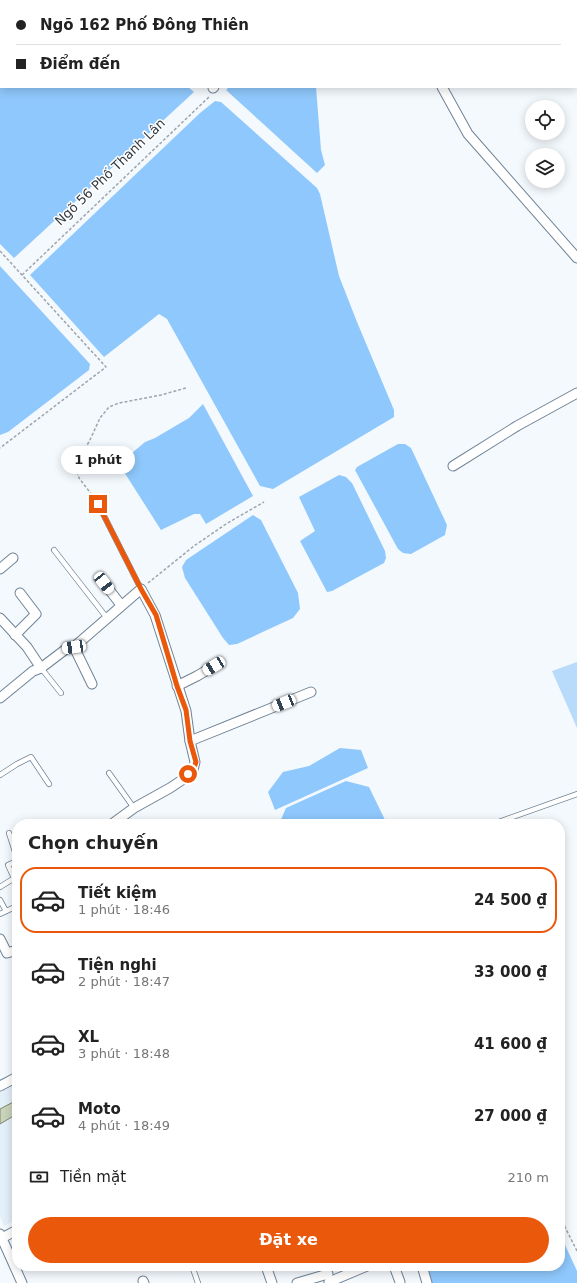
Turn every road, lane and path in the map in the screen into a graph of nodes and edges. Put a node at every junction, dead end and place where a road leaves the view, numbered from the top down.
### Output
1 (214, 88) edge
2 (443, 88) edge
3 (0, 251) edge
4 (577, 258) edge
5 (22, 275) junction
6 (186, 388) dead end
7 (577, 393) edge
8 (0, 448) edge
9 (453, 466) dead end
10 (264, 502) dead end
11 (98, 504) joint
12 (54, 550) dead end
13 (13, 558) dead end
14 (0, 569) edge
15 (104, 583) dead end
16 (141, 589) junction
17 (20, 593) dead end
18 (121, 605) junction
19 (0, 618) edge
20 (107, 618) junction
21 (15, 635) junction
22 (74, 647) junction
23 (214, 666) dead end
24 (41, 668) junction
25 (92, 684) dead end
26 (177, 686) junction
27 (311, 692) dead end
28 (61, 693) dead end
29 (0, 698) edge
30 (190, 741) junction
31 (109, 773) dead end
32 (0, 775) edge
33 (49, 784) dead end
34 (577, 794) edge
35 (134, 808) junction
36 (119, 819) edge
37 (507, 819) edge
38 (9, 833) dead end
39 (12, 843) edge
40 (12, 863) edge
41 (12, 872) edge
42 (12, 880) edge
43 (0, 887) edge
44 (0, 900) edge
45 (12, 908) edge
46 (6, 911) junction
47 (0, 914) edge
48 (0, 939) edge
49 (12, 952) edge
50 (12, 1079) edge
51 (0, 1086) edge
52 (565, 1227) edge
53 (12, 1232) edge
54 (1, 1236) edge
55 (3, 1249) edge
56 (577, 1251) edge
57 (12, 1265) edge
58 (15, 1271) edge
59 (194, 1271) edge
60 (268, 1271) edge
61 (348, 1271) edge
62 (396, 1271) edge
63 (423, 1271) edge
64 (328, 1276) edge
65 (400, 1282) dead end
66 (22, 1283) edge
67 (198, 1283) edge
68 (272, 1283) edge
69 (297, 1283) edge
70 (427, 1283) edge

1 - 5 path, Ngõ 56 Phố Thanh Lân
2 - 4 street
3 - 5 path
5 - 8 path
6 - 11 path
7 - 9 street
10 - 16 path
11 - 16 lane
12 - 20 lane
13 - 14 street
15 - 18 street
16 - 18 street
16 - 26 street
17 - 21 street
18 - 20 street
19 - 21 street
20 - 22 street
21 - 24 street
22 - 24 street
22 - 25 street
23 - 26 street
24 - 28 lane
24 - 29 street
26 - 30 street
27 - 30 street
30 - 35 street
31 - 35 lane
32 - 33 lane
34 - 37 lane
35 - 36 street
38 - 39 lane
40 - 41 lane
42 - 43 lane
44 - 46 lane
45 - 46 lane
46 - 47 lane
48 - 49 street
50 - 51 street
52 - 56 path
53 - 54 street
54 - 55 street
55 - 57 street
58 - 66 street
59 - 67 lane
60 - 68 street
61 - 64 street
62 - 65 street
63 - 70 street
64 - 69 street

